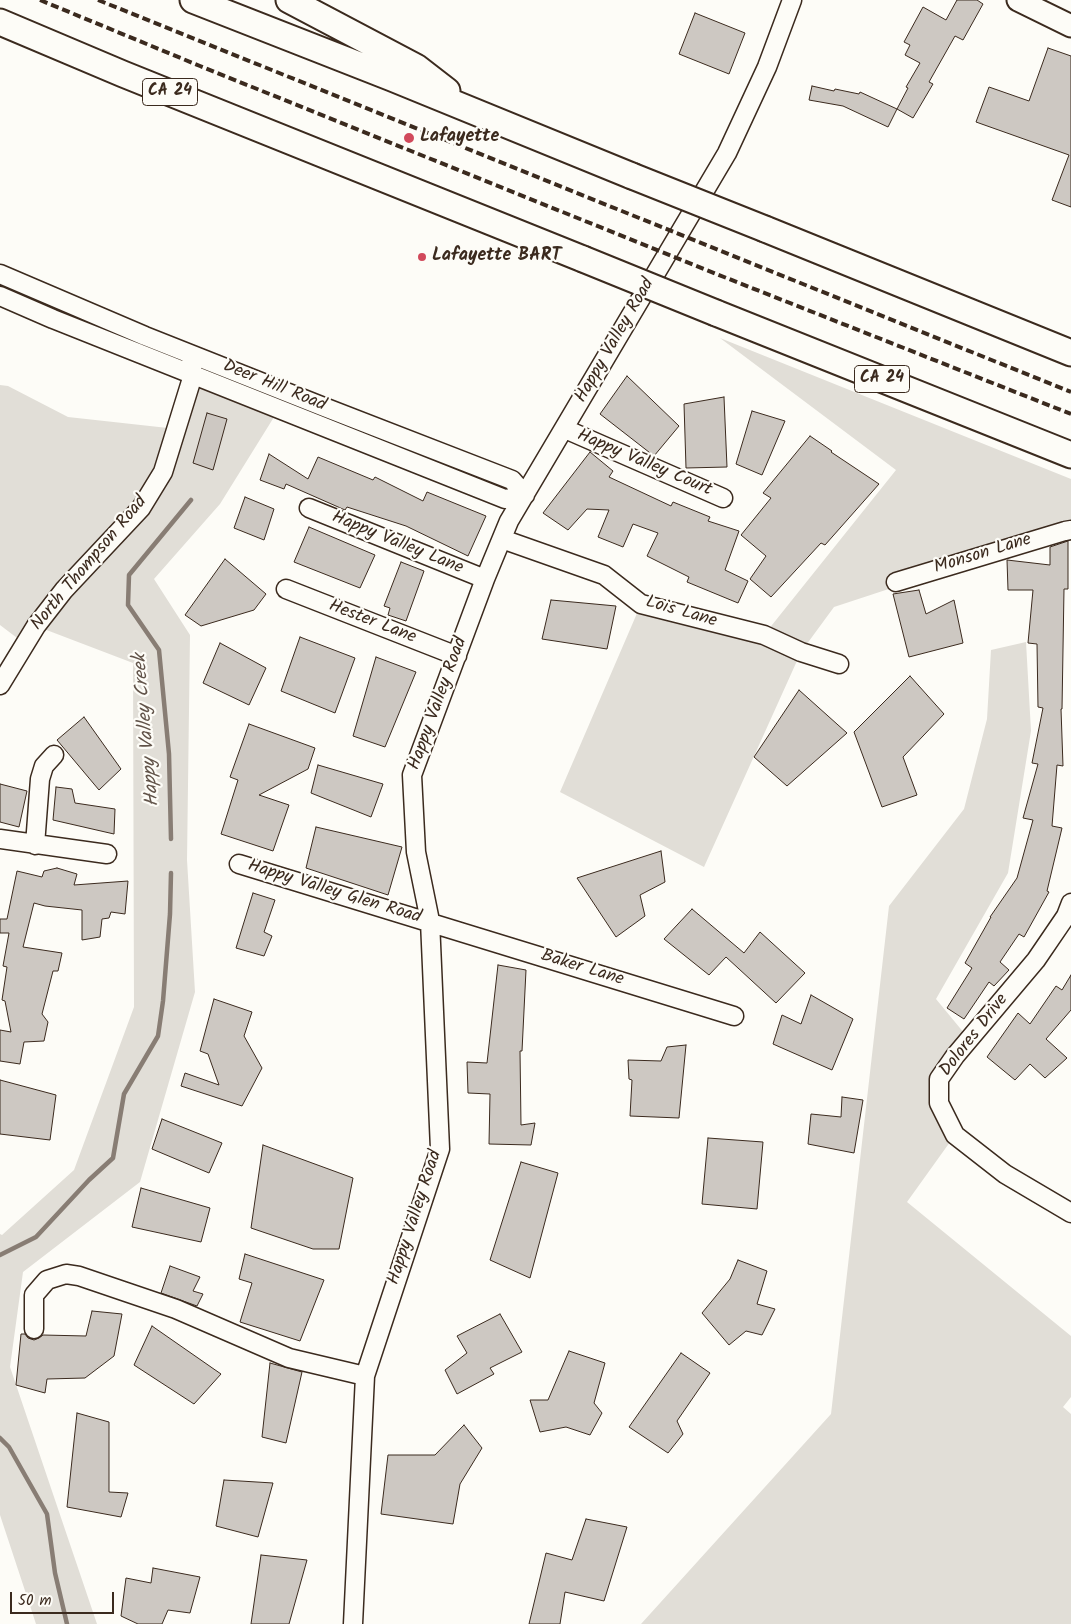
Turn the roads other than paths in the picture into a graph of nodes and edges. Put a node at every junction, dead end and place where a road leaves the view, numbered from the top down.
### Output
1 (193, 0) edge
2 (289, 0) edge
3 (792, 0) edge
4 (1018, 0) edge
5 (0, 22) edge
6 (1071, 26) edge
7 (473, 111) junction
8 (0, 274) edge
9 (0, 296) edge
10 (189, 352) junction
11 (1071, 353) edge
12 (193, 375) junction
13 (565, 429) junction
14 (1060, 451) edge
15 (525, 495) junction
16 (723, 498) dead end
17 (309, 508) dead end
18 (1071, 530) edge
19 (502, 539) junction
20 (485, 579) junction
21 (896, 582) dead end
22 (286, 589) dead end
23 (457, 656) junction
24 (839, 664) dead end
25 (0, 686) edge
26 (54, 755) dead end
27 (0, 839) edge
28 (35, 845) junction
29 (107, 854) dead end
30 (239, 864) dead end
31 (1071, 903) edge
32 (430, 922) junction
33 (734, 1016) dead end
34 (1071, 1213) edge
35 (34, 1329) dead end
36 (365, 1376) junction
37 (354, 1624) edge

1 - 7 highway
2 - 7 highway
3 - 13 street, Happy Valley Road
4 - 6 main road
5 - 14 highway, CA 24, bridge
7 - 11 highway, bridge
8 - 10 street, Deer Hill Road
9 - 12 street, Deer Hill Road
10 - 12 street, North Thompson Road
10 - 15 street, Deer Hill Road
12 - 15 street, Deer Hill Road
12 - 25 street, North Thompson Road
13 - 15 street, Happy Valley Road
13 - 16 street, Happy Valley Court
15 - 19 street, Happy Valley Road
17 - 20 street, Happy Valley Lane
18 - 21 street, Monson Lane
19 - 20 street, Happy Valley Road
19 - 24 street, Lois Lane
20 - 23 street, Happy Valley Road
22 - 23 street, Hester Lane
23 - 32 street, Happy Valley Road
26 - 28 street
27 - 28 street
28 - 29 street
30 - 32 street, Happy Valley Glen Road
31 - 34 street, Dolores Drive
32 - 33 street, Baker Lane
32 - 36 street, Happy Valley Road
35 - 36 street
36 - 37 street, Happy Valley Road

